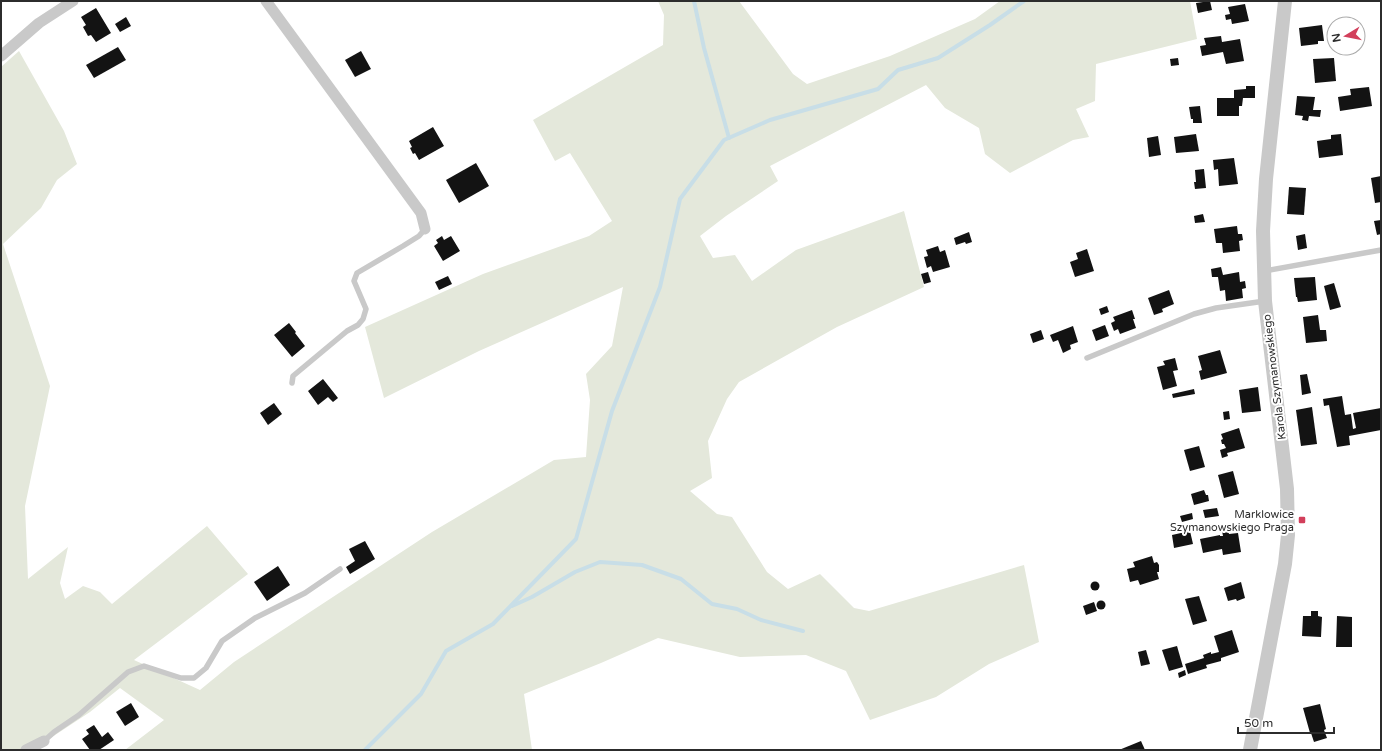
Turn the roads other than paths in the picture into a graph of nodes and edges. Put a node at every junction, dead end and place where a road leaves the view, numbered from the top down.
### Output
1 (74, 1) edge
2 (266, 1) edge
3 (1285, 1) edge
4 (1, 56) edge
5 (425, 229) joint
6 (1381, 250) edge
7 (1264, 271) junction
8 (1265, 301) junction
9 (1087, 358) dead end
10 (292, 383) dead end
11 (340, 569) dead end
12 (44, 741) joint
13 (26, 750) edge
14 (1250, 750) edge

1 - 4 street
2 - 5 street
3 - 7 street, Karola Szymanowskiego
5 - 10 lane
6 - 7 lane
7 - 8 street, Karola Szymanowskiego
8 - 9 lane
8 - 14 street, Karola Szymanowskiego
11 - 12 lane
12 - 13 street

